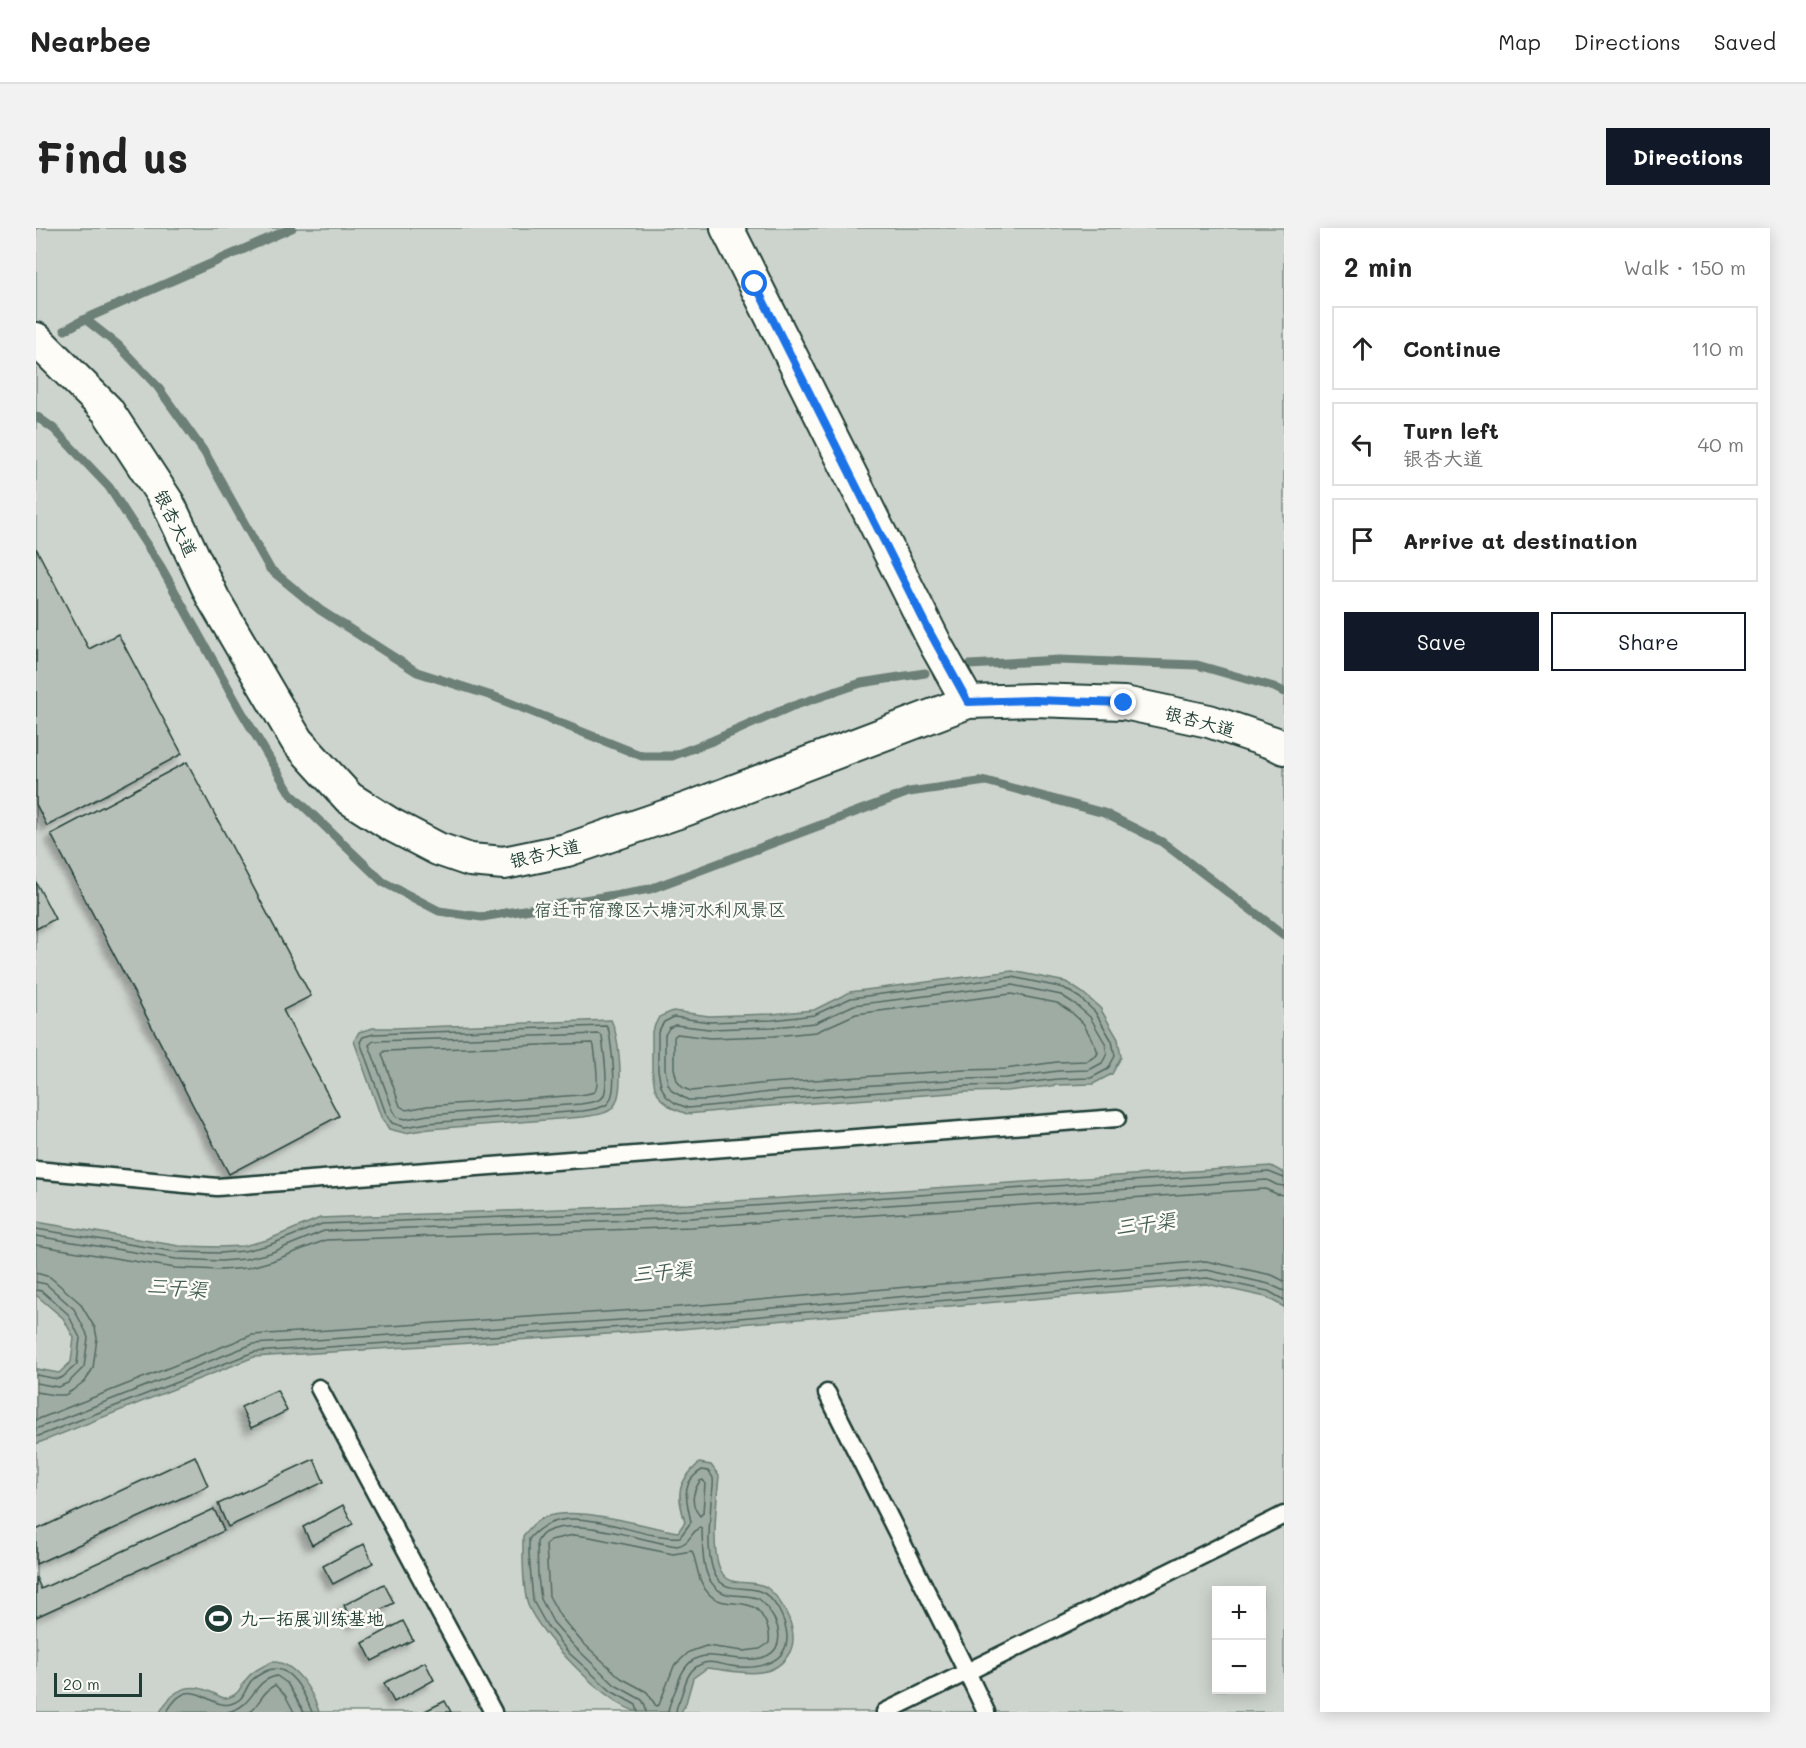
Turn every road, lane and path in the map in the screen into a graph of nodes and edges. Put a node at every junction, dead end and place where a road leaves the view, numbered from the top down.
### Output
1 (727, 228) edge
2 (36, 339) edge
3 (968, 702) junction
4 (1284, 748) edge
5 (1117, 1118) dead end
6 (36, 1170) edge
7 (319, 1388) dead end
8 (827, 1392) dead end
9 (1284, 1515) edge
10 (967, 1672) junction
11 (493, 1712) edge
12 (885, 1712) edge
13 (986, 1712) edge

1 - 3 street
2 - 3 street, 银杏大道
3 - 4 street, 银杏大道
5 - 6 lane
7 - 11 lane
8 - 10 lane
9 - 10 lane
10 - 12 lane
10 - 13 lane

